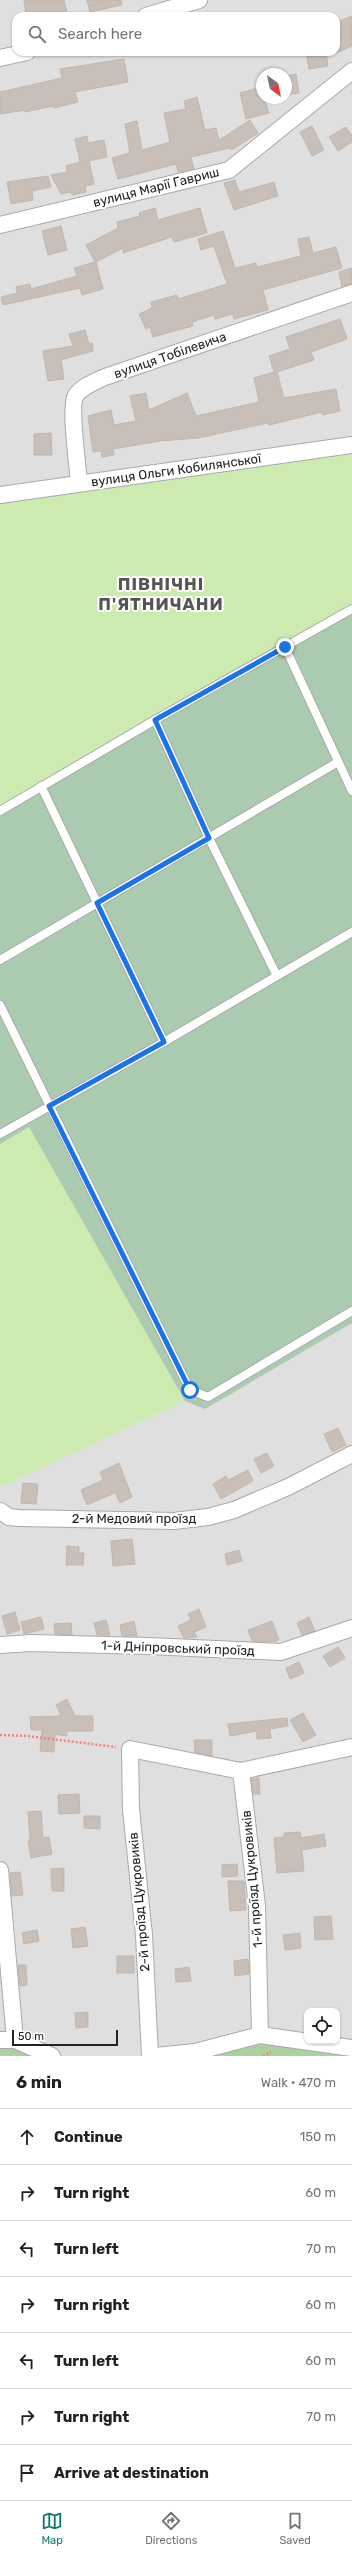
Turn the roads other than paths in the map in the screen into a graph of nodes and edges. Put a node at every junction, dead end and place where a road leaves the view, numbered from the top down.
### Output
1 (199, 0) edge
2 (159, 12) edge
3 (12, 55) edge
4 (0, 58) edge
5 (352, 71) edge
6 (0, 225) edge
7 (352, 293) edge
8 (352, 445) edge
9 (79, 483) junction
10 (0, 495) edge
11 (352, 609) edge
12 (285, 647) junction
13 (155, 720) junction
14 (338, 762) junction
15 (41, 786) junction
16 (352, 791) edge
17 (0, 811) edge
18 (209, 838) junction
19 (97, 903) junction
20 (352, 932) edge
21 (0, 960) edge
22 (277, 976) junction
23 (0, 1005) edge
24 (164, 1042) junction
25 (49, 1106) junction
26 (0, 1134) edge
27 (352, 1311) edge
28 (352, 1454) edge
29 (0, 1511) edge
30 (352, 1628) edge
31 (0, 1645) edge
32 (352, 1747) edge
33 (241, 1771) junction
34 (0, 1870) edge
35 (260, 2035) junction
36 (7, 2040) edge
37 (352, 2048) edge
38 (52, 2056) edge
39 (150, 2056) edge
40 (156, 2056) edge

1 - 2 street
3 - 4 street
5 - 6 street, вулиця Марії Гавриш
7 - 9 street, вулиця Тобілевича
8 - 9 street, вулиця Ольги Кобилянської
9 - 10 street, вулиця Ольги Кобилянської
11 - 12 lane
12 - 13 lane
12 - 14 lane
13 - 15 lane
13 - 18 lane
14 - 16 lane
14 - 18 lane
15 - 17 lane
15 - 19 lane
18 - 19 lane
18 - 22 lane
19 - 21 lane
19 - 24 lane
20 - 22 lane
22 - 24 lane
23 - 25 lane
24 - 25 lane
25 - 26 lane
25 - 27 lane
28 - 29 street, 2-й Медовий проїзд
30 - 31 street, 1-й Дніпровський проїзд
32 - 33 street
33 - 35 street, 1-й проїзд Цукровиків
33 - 39 street, 2-й проїзд Цукровиків
34 - 36 street
35 - 37 street
35 - 40 street
36 - 38 street

